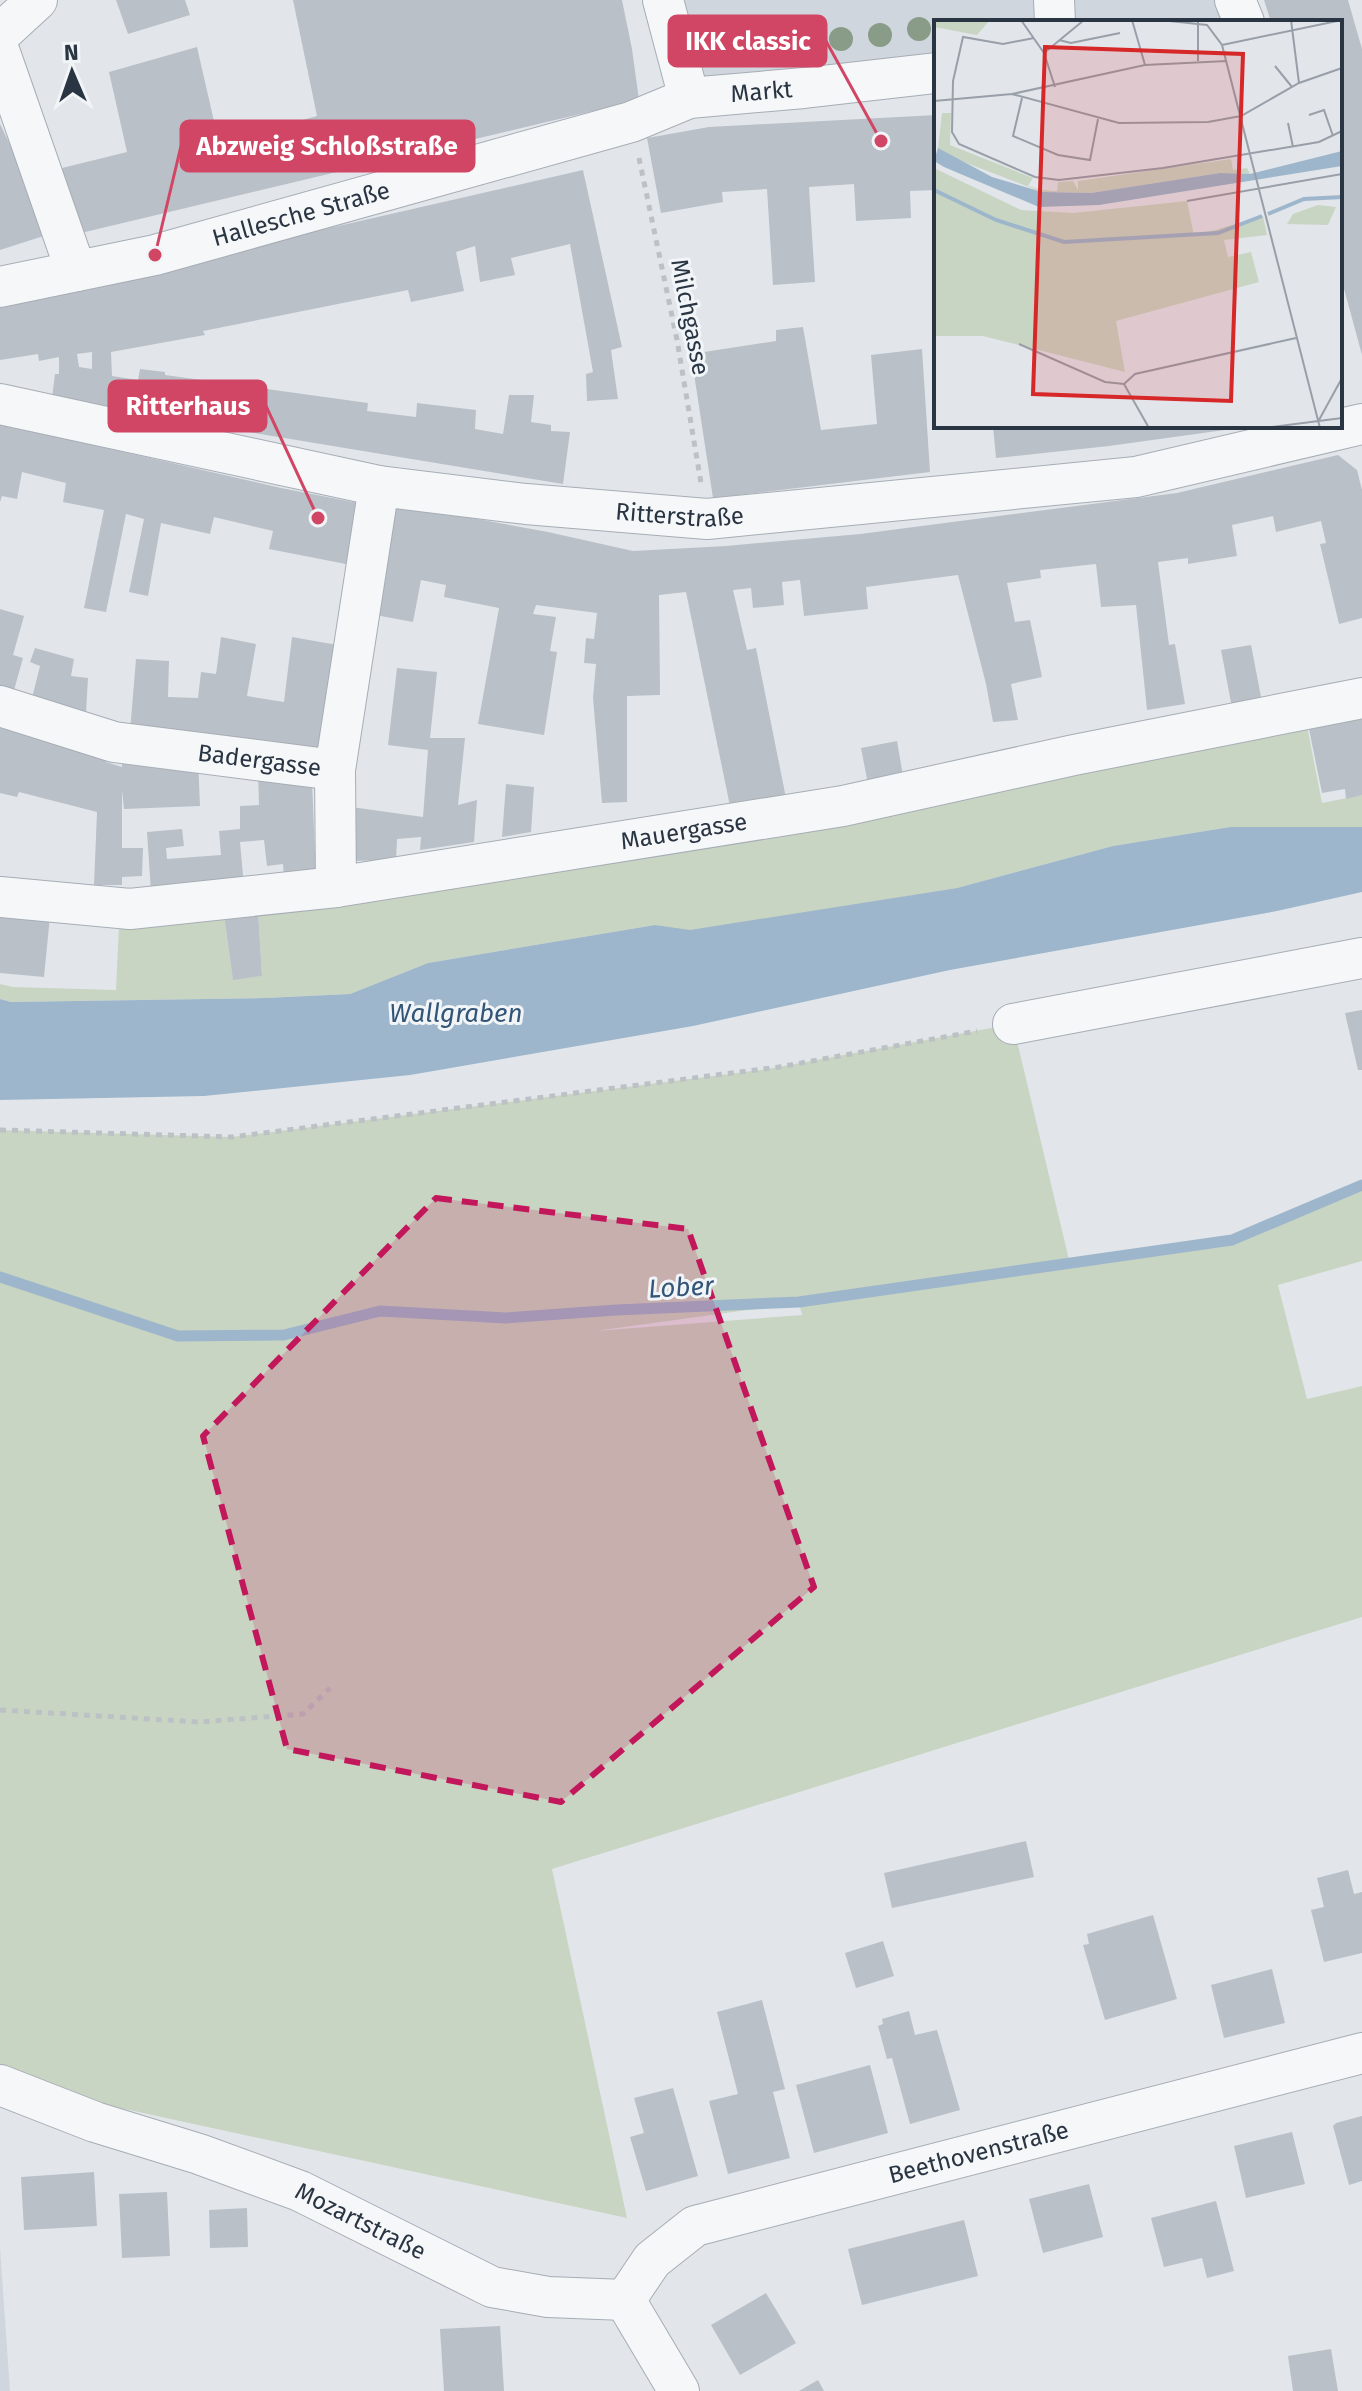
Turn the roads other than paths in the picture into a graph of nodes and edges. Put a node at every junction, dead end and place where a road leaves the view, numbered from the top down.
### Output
1 (37, 0) edge
2 (663, 0) edge
3 (1054, 0) edge
4 (1235, 0) edge
5 (1055, 20) edge
6 (1243, 20) edge
7 (0, 34) edge
8 (0, 53) edge
9 (934, 73) edge
10 (689, 98) junction
11 (76, 271) junction
12 (0, 287) edge
13 (0, 404) edge
14 (1325, 428) edge
15 (379, 486) junction
16 (1362, 698) edge
17 (0, 706) edge
18 (335, 770) junction
19 (336, 887) junction
20 (0, 897) edge
21 (1362, 958) edge
22 (1013, 1024) road end
23 (1362, 2053) edge
24 (0, 2085) edge
25 (625, 2300) junction
26 (679, 2391) edge

1 - 7 street
2 - 10 street
3 - 5 street
4 - 6 street
8 - 11 street
9 - 10 street, Markt
10 - 11 street, Hallesche Straße
11 - 12 street, Hallesche Straße
13 - 15 street, Ritterstraße
14 - 15 street, Ritterstraße
15 - 18 street, Badergasse
16 - 19 street, Mauergasse
17 - 18 street, Badergasse
18 - 19 street
19 - 20 street, Mauergasse
21 - 22 street
23 - 25 street, Beethovenstraße
24 - 25 street, Mozartstraße
25 - 26 street

